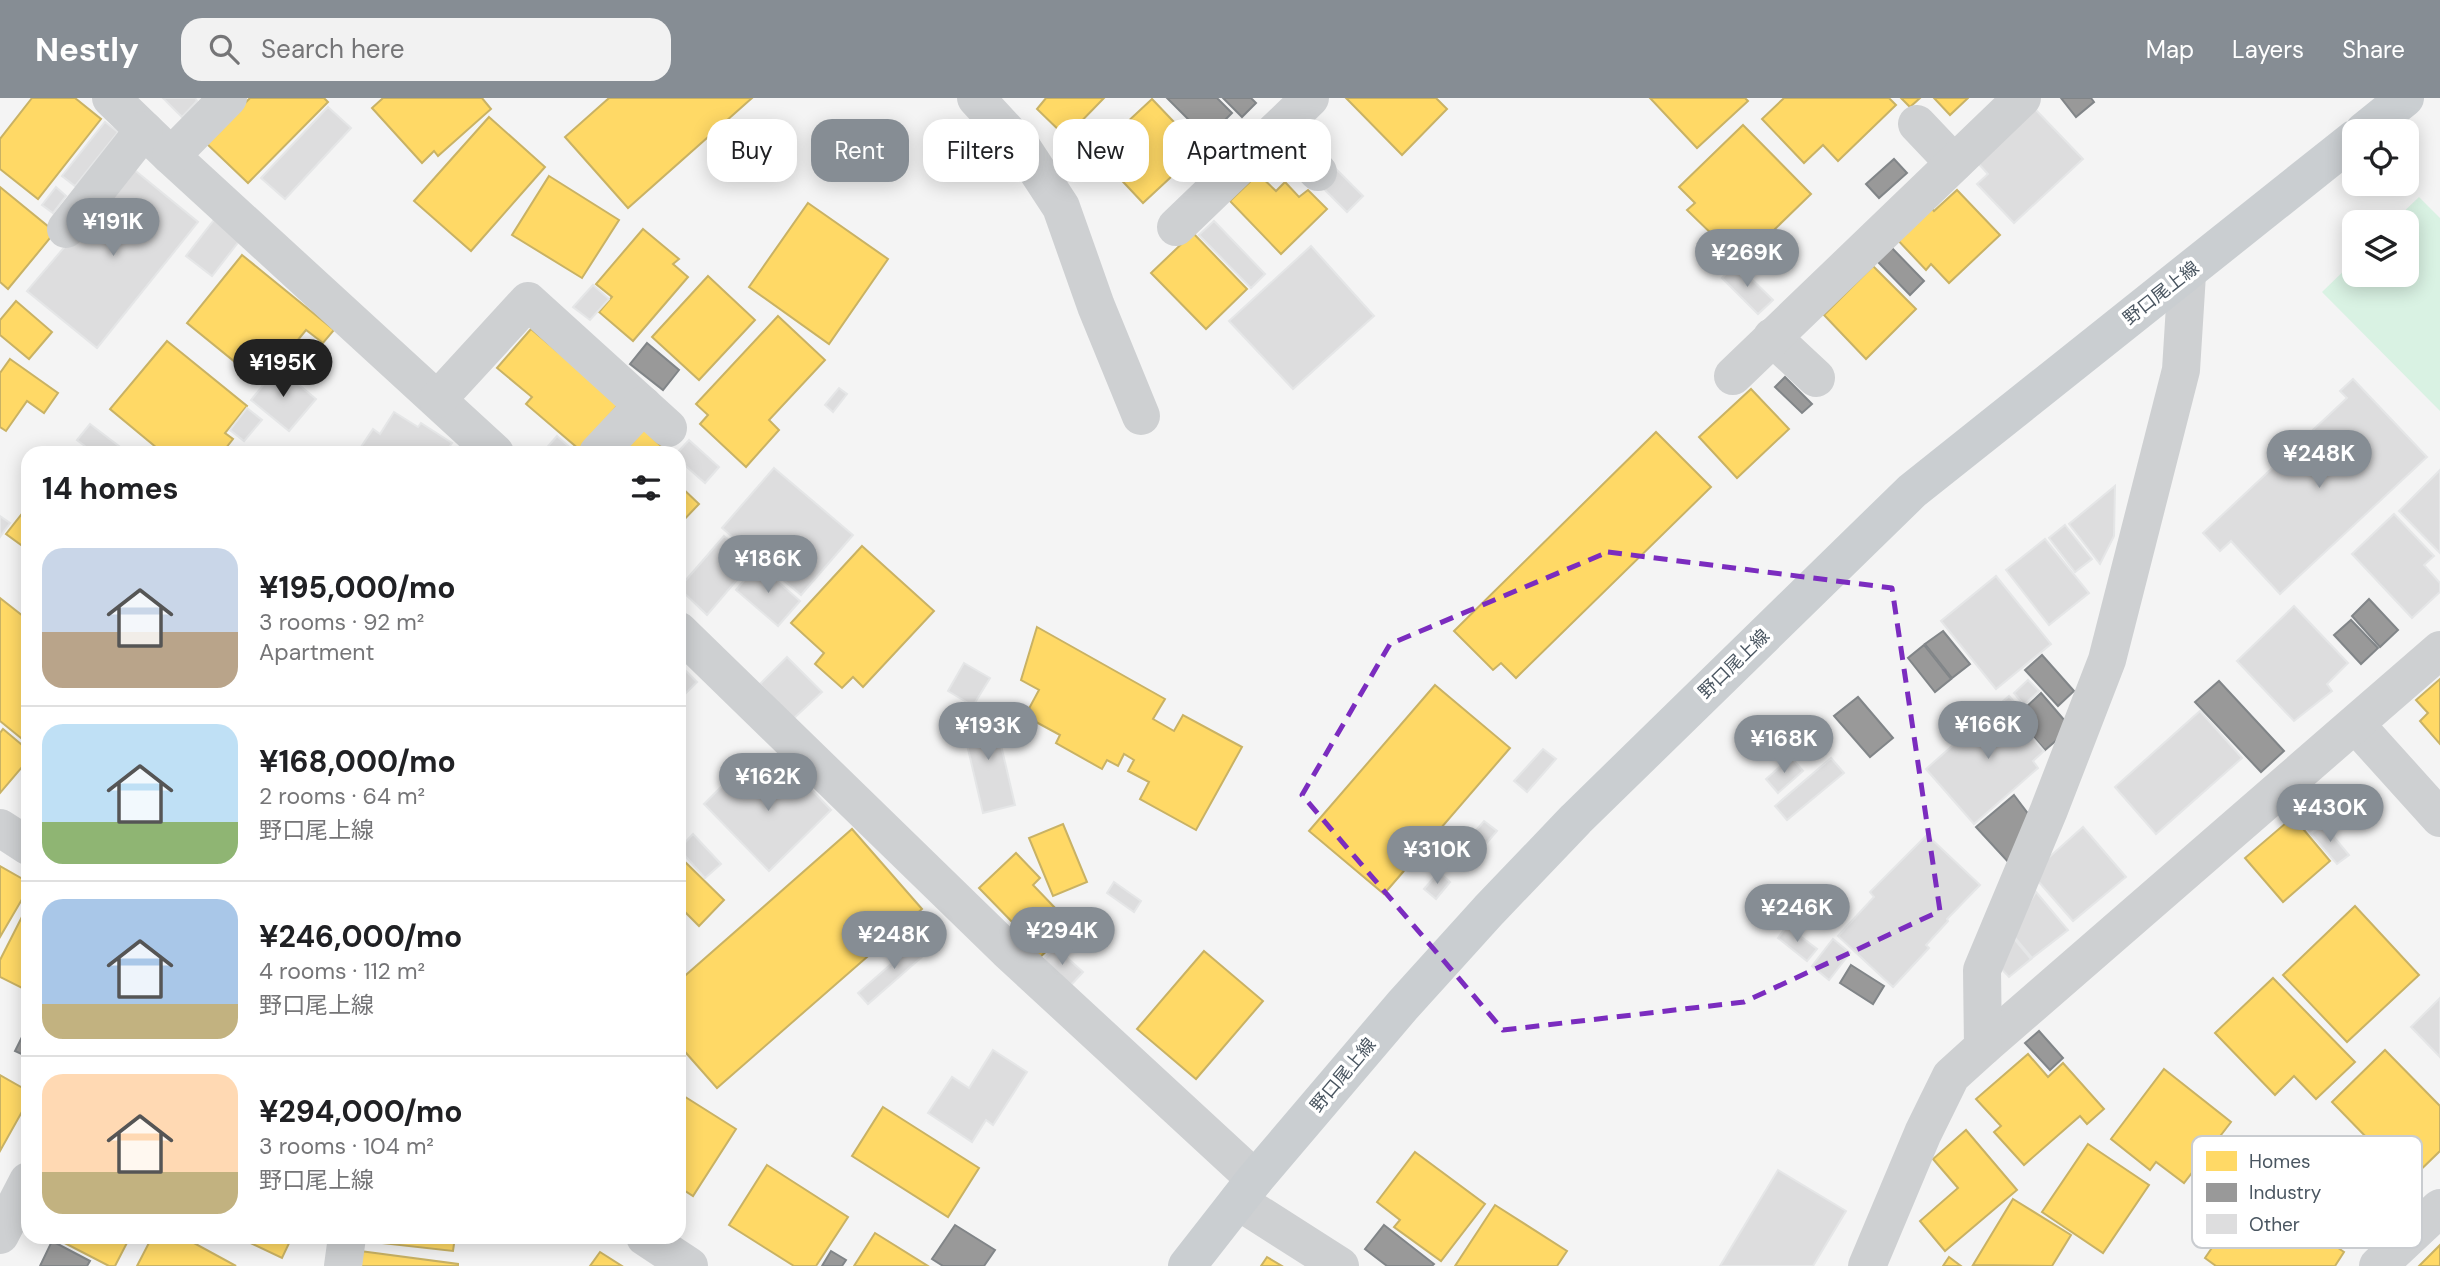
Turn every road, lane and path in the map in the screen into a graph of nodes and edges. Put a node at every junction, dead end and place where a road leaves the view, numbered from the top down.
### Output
1 (111, 98) edge
2 (228, 98) edge
3 (1310, 98) edge
4 (2022, 98) edge
5 (2405, 98) edge
6 (979, 99) edge
7 (1288, 119) edge
8 (2379, 119) edge
9 (1917, 124) dead end
10 (144, 130) junction
11 (2342, 149) edge
12 (171, 156) junction
13 (1954, 163) junction
14 (1223, 182) edge
15 (1176, 228) dead end
16 (66, 229) dead end
17 (2186, 274) junction
18 (1772, 337) junction
19 (1733, 376) dead end
20 (1816, 378) dead end
21 (438, 399) junction
22 (1141, 416) dead end
23 (481, 446) edge
24 (608, 446) edge
25 (686, 638) edge
26 (2440, 650) edge
27 (2356, 725) junction
28 (2440, 818) edge
29 (0, 828) edge
30 (21, 842) edge
31 (1983, 1047) junction
32 (1246, 1190) junction
33 (21, 1194) edge
34 (2440, 1208) edge
35 (2422, 1225) edge
36 (0, 1235) edge
37 (346, 1244) edge
38 (656, 1244) edge
39 (2397, 1248) edge
40 (343, 1266) edge
41 (690, 1266) edge
42 (1187, 1266) edge
43 (1340, 1266) edge
44 (1867, 1266) edge
45 (2378, 1266) edge

1 - 10 street
2 - 12 street
3 - 7 street
4 - 13 street
5 - 8 main road
6 - 22 street
9 - 13 street
10 - 12 street
10 - 16 street
11 - 17 main road, 野口尾上線
12 - 21 street
13 - 18 street
14 - 15 street
17 - 31 street
17 - 32 main road, 野口尾上線
18 - 19 street
18 - 20 street
21 - 23 street
21 - 24 street
25 - 32 street
26 - 27 street
27 - 28 street
27 - 31 street
29 - 30 street
31 - 44 street
32 - 42 main road, 野口尾上線
32 - 43 street
33 - 36 street
34 - 35 street
37 - 40 street
38 - 41 street
39 - 45 street

